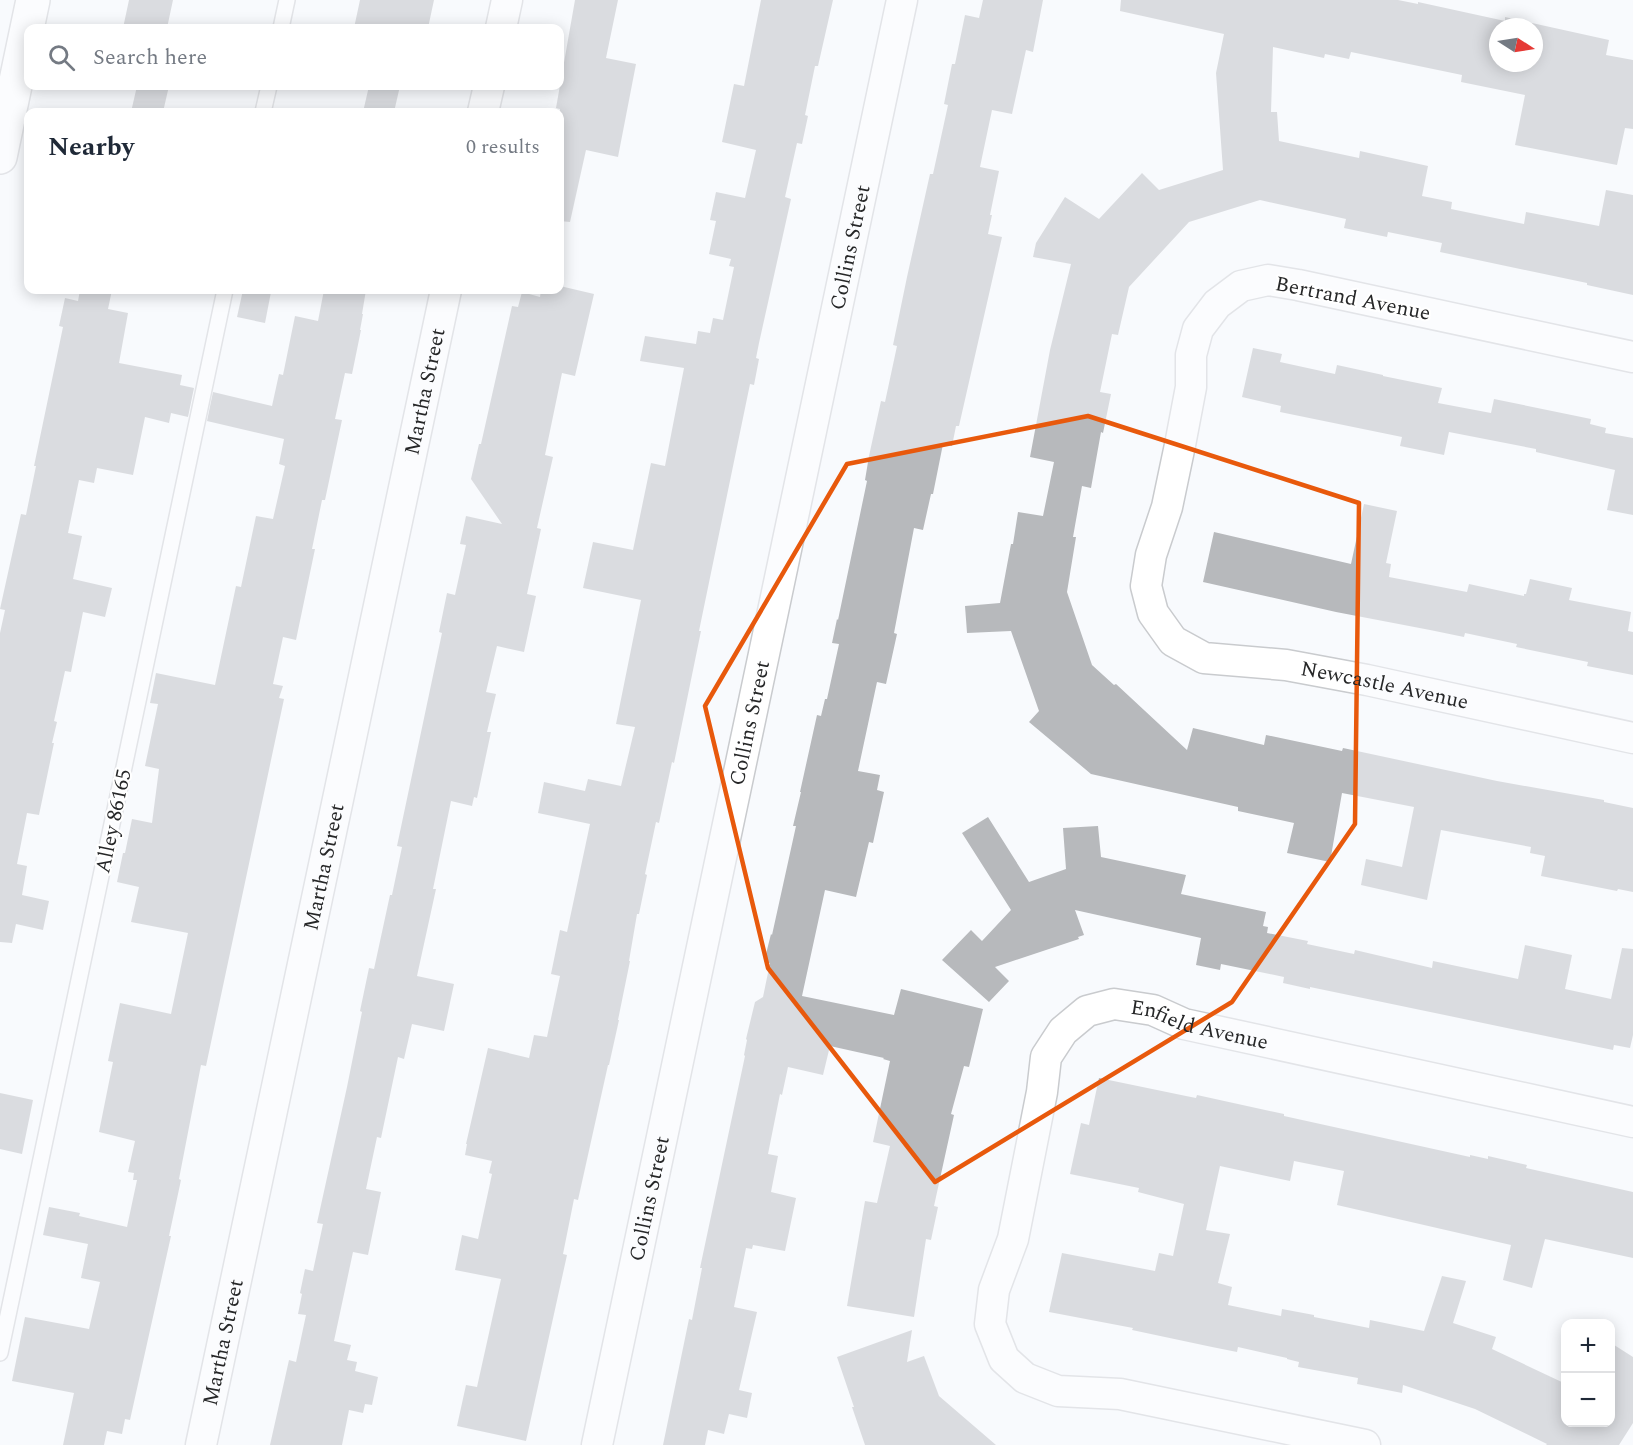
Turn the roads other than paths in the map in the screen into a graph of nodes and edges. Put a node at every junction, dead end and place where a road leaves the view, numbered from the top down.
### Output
1 (33, 0) edge
2 (287, 0) edge
3 (507, 0) edge
4 (902, 0) edge
5 (28, 24) edge
6 (282, 24) edge
7 (502, 24) edge
8 (24, 43) edge
9 (267, 90) edge
10 (488, 90) edge
11 (264, 108) edge
12 (484, 108) edge
13 (0, 157) edge
14 (224, 294) edge
15 (445, 294) edge
16 (1633, 357) edge
17 (1153, 613) joint
18 (1633, 738) edge
19 (1633, 1122) edge
20 (0, 1353) edge
21 (201, 1445) edge
22 (597, 1445) edge
23 (1365, 1445) edge

1 - 5 main road
2 - 6 lane
3 - 7 street
4 - 22 street, Collins Street
8 - 13 main road
9 - 11 lane
10 - 12 street
14 - 20 lane, Alley 86165
15 - 21 street, Martha Street
16 - 17 street, Bertrand Avenue
17 - 18 street, Newcastle Avenue
19 - 23 street, Enfield Avenue

